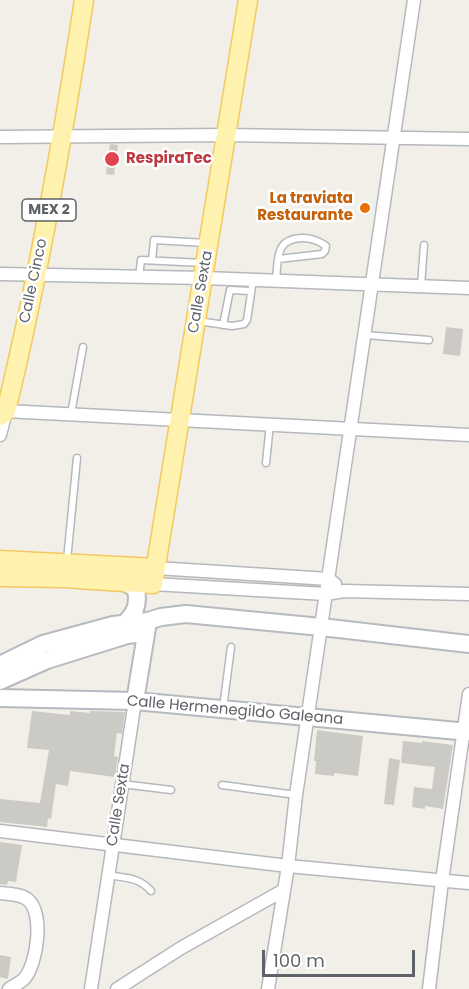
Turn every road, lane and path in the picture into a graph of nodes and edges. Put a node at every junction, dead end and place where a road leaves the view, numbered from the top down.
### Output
1 (84, 0) edge
2 (248, 0) edge
3 (414, 0) edge
4 (227, 135) junction
5 (63, 136) junction
6 (0, 137) edge
7 (394, 138) junction
8 (469, 139) edge
9 (209, 243) junction
10 (424, 246) dead end
11 (279, 259) junction
12 (152, 260) junction
13 (205, 270) junction
14 (0, 274) edge
15 (36, 275) junction
16 (139, 277) junction
17 (276, 281) junction
18 (373, 285) junction
19 (252, 286) junction
20 (421, 287) junction
21 (469, 288) edge
22 (196, 320) junction
23 (223, 325) junction
24 (365, 335) junction
25 (429, 340) dead end
26 (83, 347) dead end
27 (3, 408) edge
28 (72, 414) junction
29 (181, 420) junction
30 (270, 424) junction
31 (351, 428) junction
32 (0, 435) edge
33 (469, 435) edge
34 (77, 458) dead end
35 (266, 463) dead end
36 (0, 560) edge
37 (66, 571) junction
38 (258, 574) junction
39 (155, 576) junction
40 (0, 577) edge
41 (329, 579) junction
42 (126, 583) junction
43 (258, 589) junction
44 (344, 591) junction
45 (326, 594) junction
46 (469, 594) edge
47 (124, 624) junction
48 (147, 627) junction
49 (321, 627) junction
50 (469, 644) edge
51 (231, 647) dead end
52 (45, 652) junction
53 (0, 665) edge
54 (18, 672) junction
55 (0, 681) edge
56 (469, 694) edge
57 (0, 698) edge
58 (18, 698) junction
59 (135, 701) junction
60 (223, 709) junction
61 (308, 719) junction
62 (466, 732) edge
63 (122, 784) junction
64 (222, 784) dead end
65 (171, 790) dead end
66 (296, 795) junction
67 (0, 831) edge
68 (113, 843) junction
69 (288, 866) junction
70 (108, 875) junction
71 (442, 881) junction
72 (469, 883) edge
73 (284, 890) junction
74 (151, 891) dead end
75 (0, 892) edge
76 (9, 989) edge
77 (91, 989) edge
78 (117, 989) edge
79 (268, 989) edge
80 (429, 989) edge

1 - 5 main road, Calle Cinco / MEX 2
2 - 4 main road, Calle Sexta
3 - 7 street
4 - 5 street
4 - 7 street
4 - 9 main road, Calle Sexta
5 - 6 street
5 - 15 main road, Calle Cinco / MEX 2
7 - 8 street
7 - 18 street
9 - 12 lane
9 - 13 main road, Calle Sexta
10 - 20 lane
11 - 11 lane
11 - 17 lane
12 - 13 lane
12 - 16 lane
13 - 16 street
13 - 19 street
13 - 22 main road, Calle Sexta
14 - 15 street
15 - 16 street
15 - 27 main road, Calle Cinco / MEX 2
17 - 18 street
17 - 19 street
18 - 20 street
18 - 24 street
19 - 23 lane
19 - 23 lane
20 - 21 street
22 - 23 lane
22 - 29 main road, Calle Sexta
24 - 25 lane
24 - 31 street
26 - 28 lane
27 - 28 street
27 - 32 street
28 - 29 street
29 - 30 street
29 - 39 main road, Calle Sexta
30 - 31 street
30 - 35 lane
31 - 33 street
31 - 41 street
34 - 37 lane
36 - 37 main road
37 - 39 main road
37 - 40 main road
37 - 42 main road
38 - 39 street
38 - 41 street
38 - 43 street
39 - 42 main road
39 - 43 street
41 - 44 street
41 - 45 street
42 - 47 main road
43 - 45 street
44 - 45 street
44 - 46 street
45 - 49 street
47 - 48 main road
47 - 52 main road
48 - 49 main road
48 - 52 main road
48 - 59 main road, Calle Sexta
49 - 50 main road
49 - 61 street
51 - 60 lane
52 - 53 main road
52 - 54 main road
54 - 55 main road
54 - 58 main road
56 - 62 street
57 - 58 main road, Calle Hermenegildo Galeana
58 - 59 main road, Calle Hermenegildo Galeana
59 - 60 main road, Calle Hermenegildo Galeana
59 - 63 street, Calle Sexta
60 - 61 main road, Calle Hermenegildo Galeana
61 - 62 main road, Calle Hermenegildo Galeana
61 - 66 street
62 - 71 street
63 - 65 lane
63 - 68 street, Calle Sexta
64 - 66 lane
66 - 69 street
67 - 68 street
68 - 69 street
68 - 70 street, Calle Sexta
69 - 71 street
69 - 73 street
70 - 74 lane
70 - 77 street, Calle Sexta
71 - 72 street
71 - 80 street
73 - 78 street
73 - 79 street
75 - 76 street

